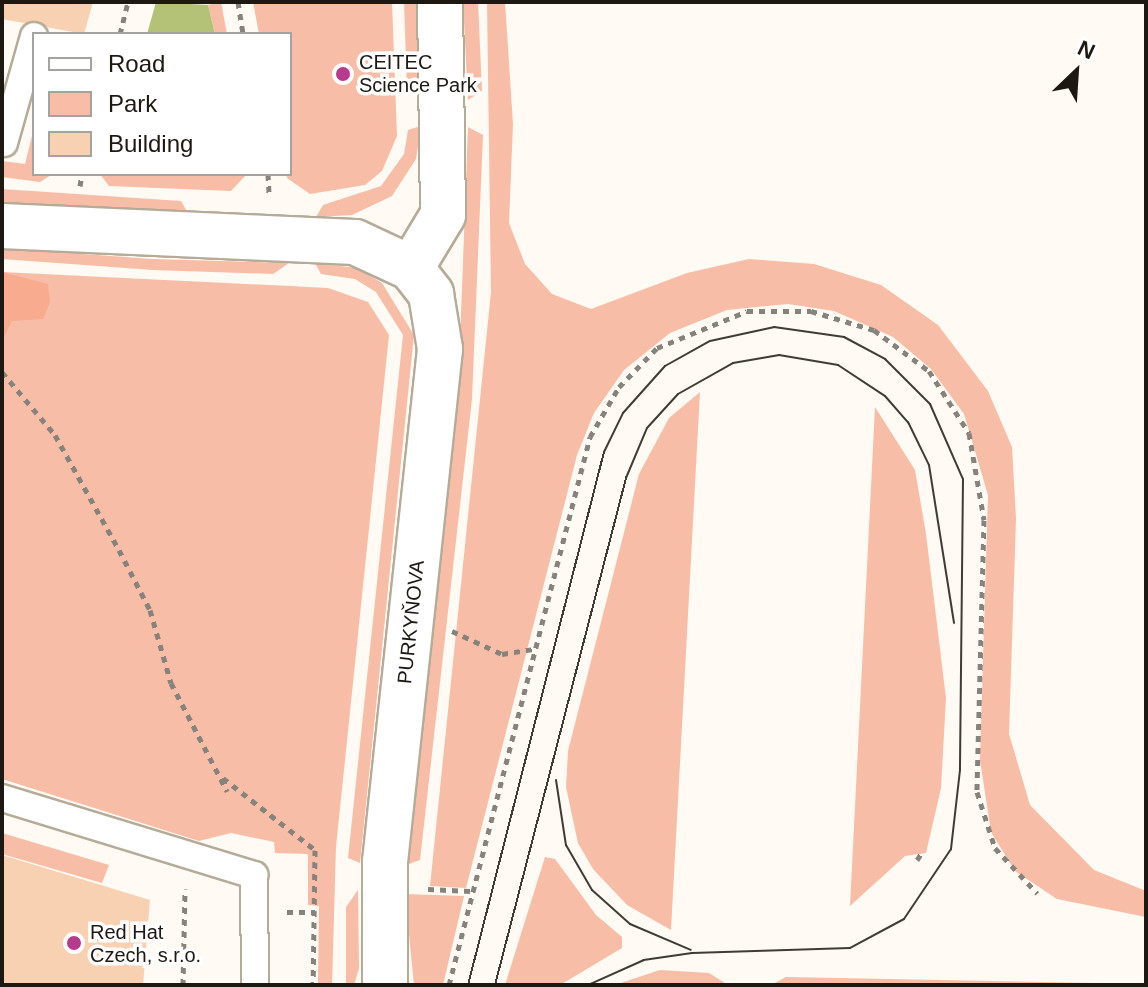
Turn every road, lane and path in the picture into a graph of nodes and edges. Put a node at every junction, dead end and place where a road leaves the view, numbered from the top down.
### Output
1 (128, 2) edge
2 (238, 2) edge
3 (440, 2) edge
4 (120, 32) edge
5 (243, 32) edge
6 (32, 40) edge
7 (10, 90) edge
8 (4, 143) dead end
9 (82, 176) edge
10 (268, 176) edge
11 (80, 191) dead end
12 (269, 199) dead end
13 (2, 226) edge
14 (411, 268) junction
15 (2, 372) edge
16 (451, 630) dead end
17 (533, 649) junction
18 (219, 775) junction
19 (227, 791) dead end
20 (2, 798) edge
21 (921, 854) dead end
22 (917, 860) dead end
23 (185, 880) dead end
24 (423, 881) dead end
25 (470, 891) junction
26 (1037, 893) dead end
27 (183, 985) edge
28 (255, 985) edge
29 (313, 985) edge
30 (385, 985) edge
31 (449, 985) edge

1 - 4 path
2 - 5 path
3 - 14 street
6 - 7 lane
7 - 8 lane
9 - 11 path
10 - 12 path
13 - 14 street
14 - 30 street, PURKYŇOVA
15 - 18 path
16 - 17 path
17 - 25 path
17 - 26 path
18 - 19 path
18 - 29 path
20 - 28 lane
21 - 22 path
23 - 27 path
24 - 25 path
25 - 31 path

